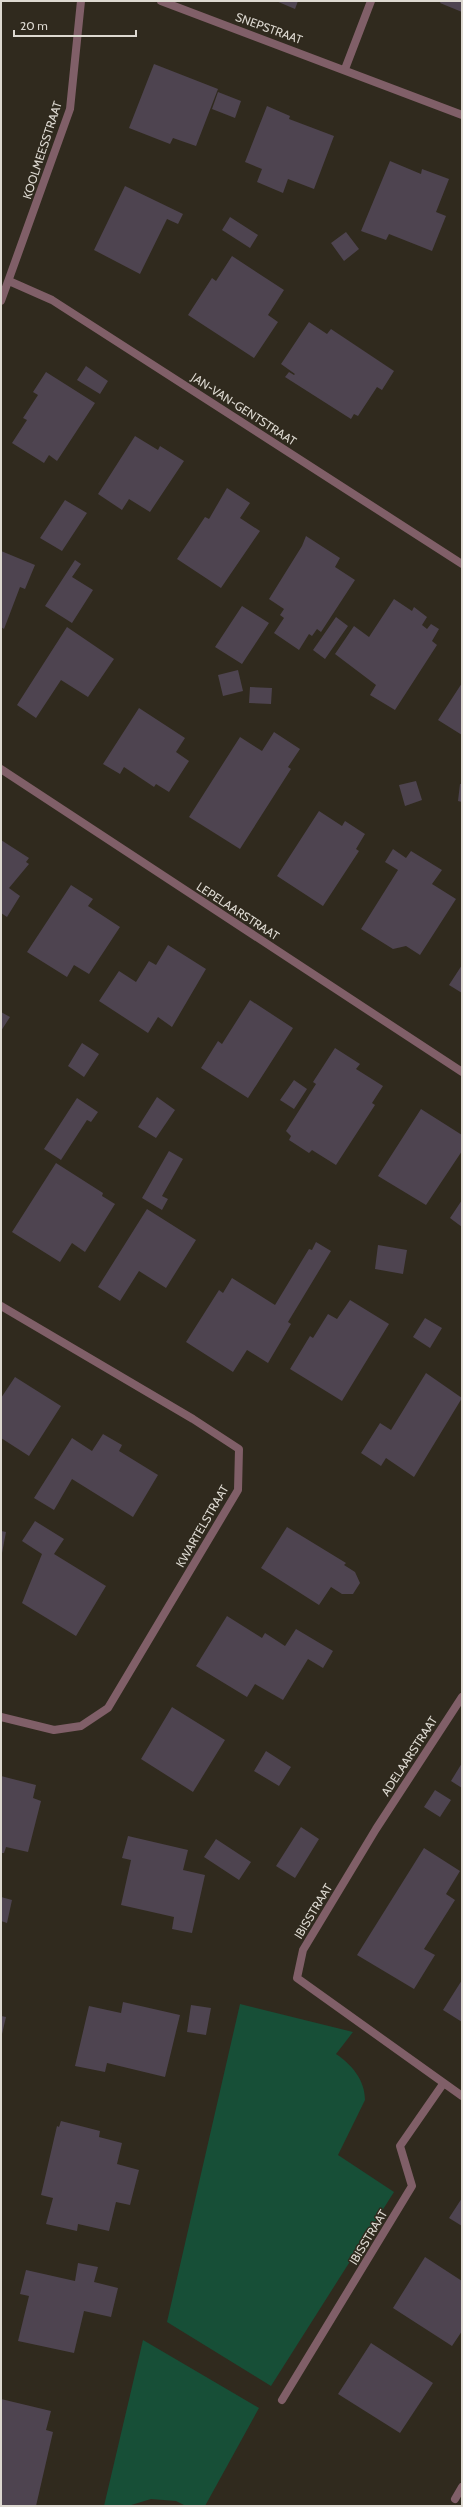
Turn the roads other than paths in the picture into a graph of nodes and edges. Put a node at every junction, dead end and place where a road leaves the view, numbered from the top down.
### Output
1 (81, 1) edge
2 (161, 1) edge
3 (371, 1) edge
4 (345, 69) junction
5 (462, 115) edge
6 (9, 281) junction
7 (1, 301) edge
8 (462, 564) edge
9 (1, 770) edge
10 (462, 1072) edge
11 (1, 1306) edge
12 (462, 1697) edge
13 (1, 1717) edge
14 (376, 1829) joint
15 (443, 2084) junction
16 (462, 2096) edge
17 (282, 2400) dead end
18 (462, 2487) edge
19 (455, 2499) dead end

1 - 6 street, KOOLMEESSTRAAT
2 - 4 street, SNEPSTRAAT
3 - 4 street
4 - 5 street, SNEPSTRAAT
6 - 7 street, KOOLMEESSTRAAT
6 - 8 street, JAN-VAN-GENTSTRAAT
9 - 10 street, LEPELAARSTRAAT
11 - 13 street, KWARTELSTRAAT
12 - 14 street, ADELAARSTRAAT
14 - 15 street, IBISSTRAAT
15 - 16 street, IBISSTRAAT
15 - 17 street, IBISSTRAAT
18 - 19 street

